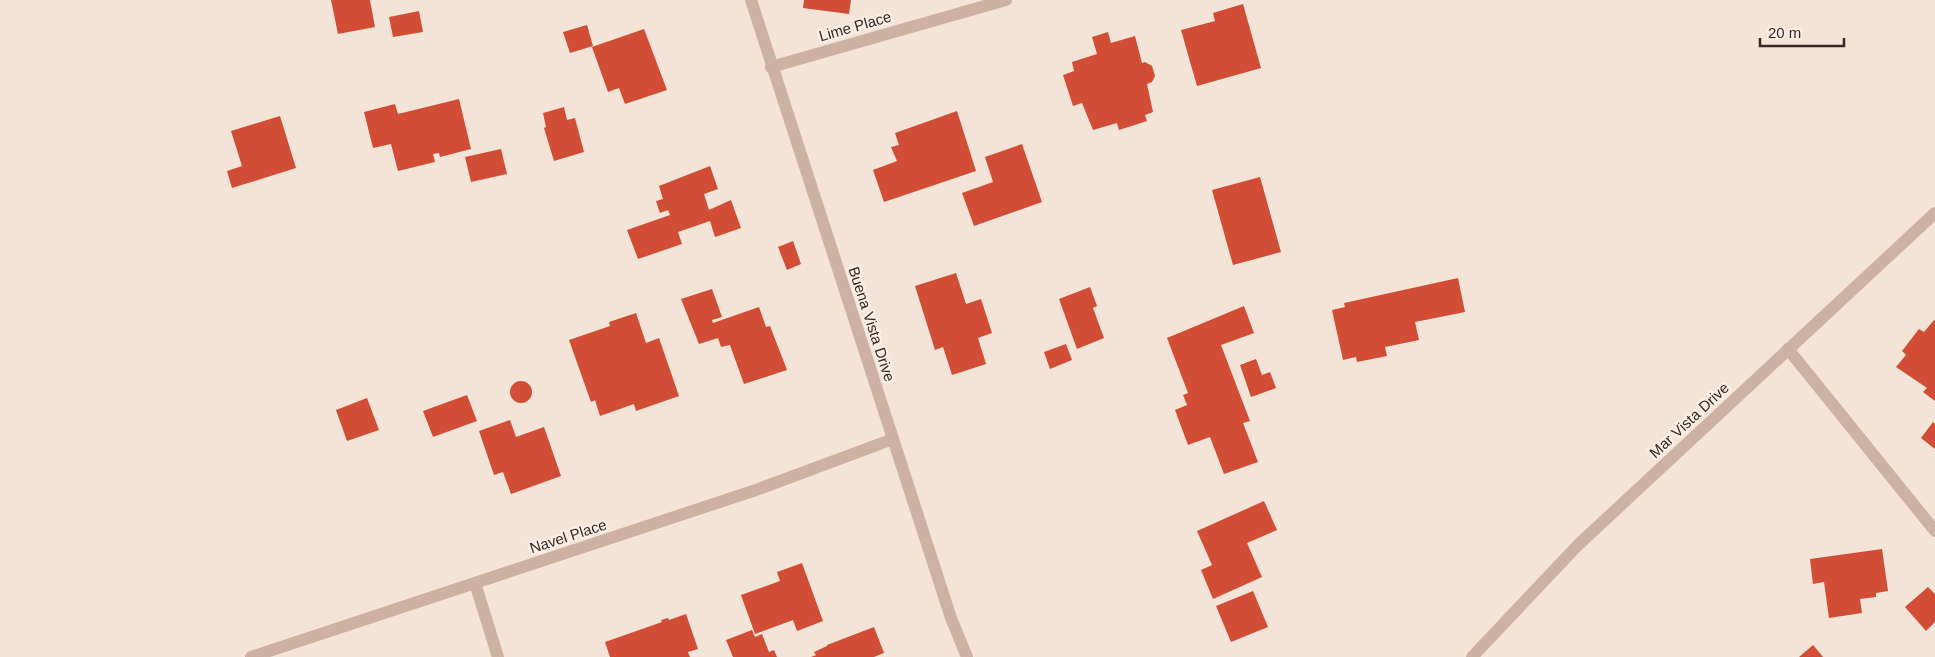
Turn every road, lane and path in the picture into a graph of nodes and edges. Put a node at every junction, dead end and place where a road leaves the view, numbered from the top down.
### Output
1 (750, 0) edge
2 (1006, 0) edge
3 (771, 67) junction
4 (1935, 214) edge
5 (1788, 349) junction
6 (893, 439) junction
7 (1935, 531) edge
8 (475, 583) junction
9 (251, 657) edge
10 (498, 657) edge
11 (968, 657) edge
12 (1472, 657) edge

1 - 3 street, Buena Vista Drive
2 - 3 street, Lime Place
3 - 6 street, Buena Vista Drive
4 - 5 street, Mar Vista Drive
5 - 7 street
5 - 12 street, Mar Vista Drive
6 - 8 street, Navel Place
6 - 11 street, Buena Vista Drive
8 - 9 street, Navel Place
8 - 10 street

